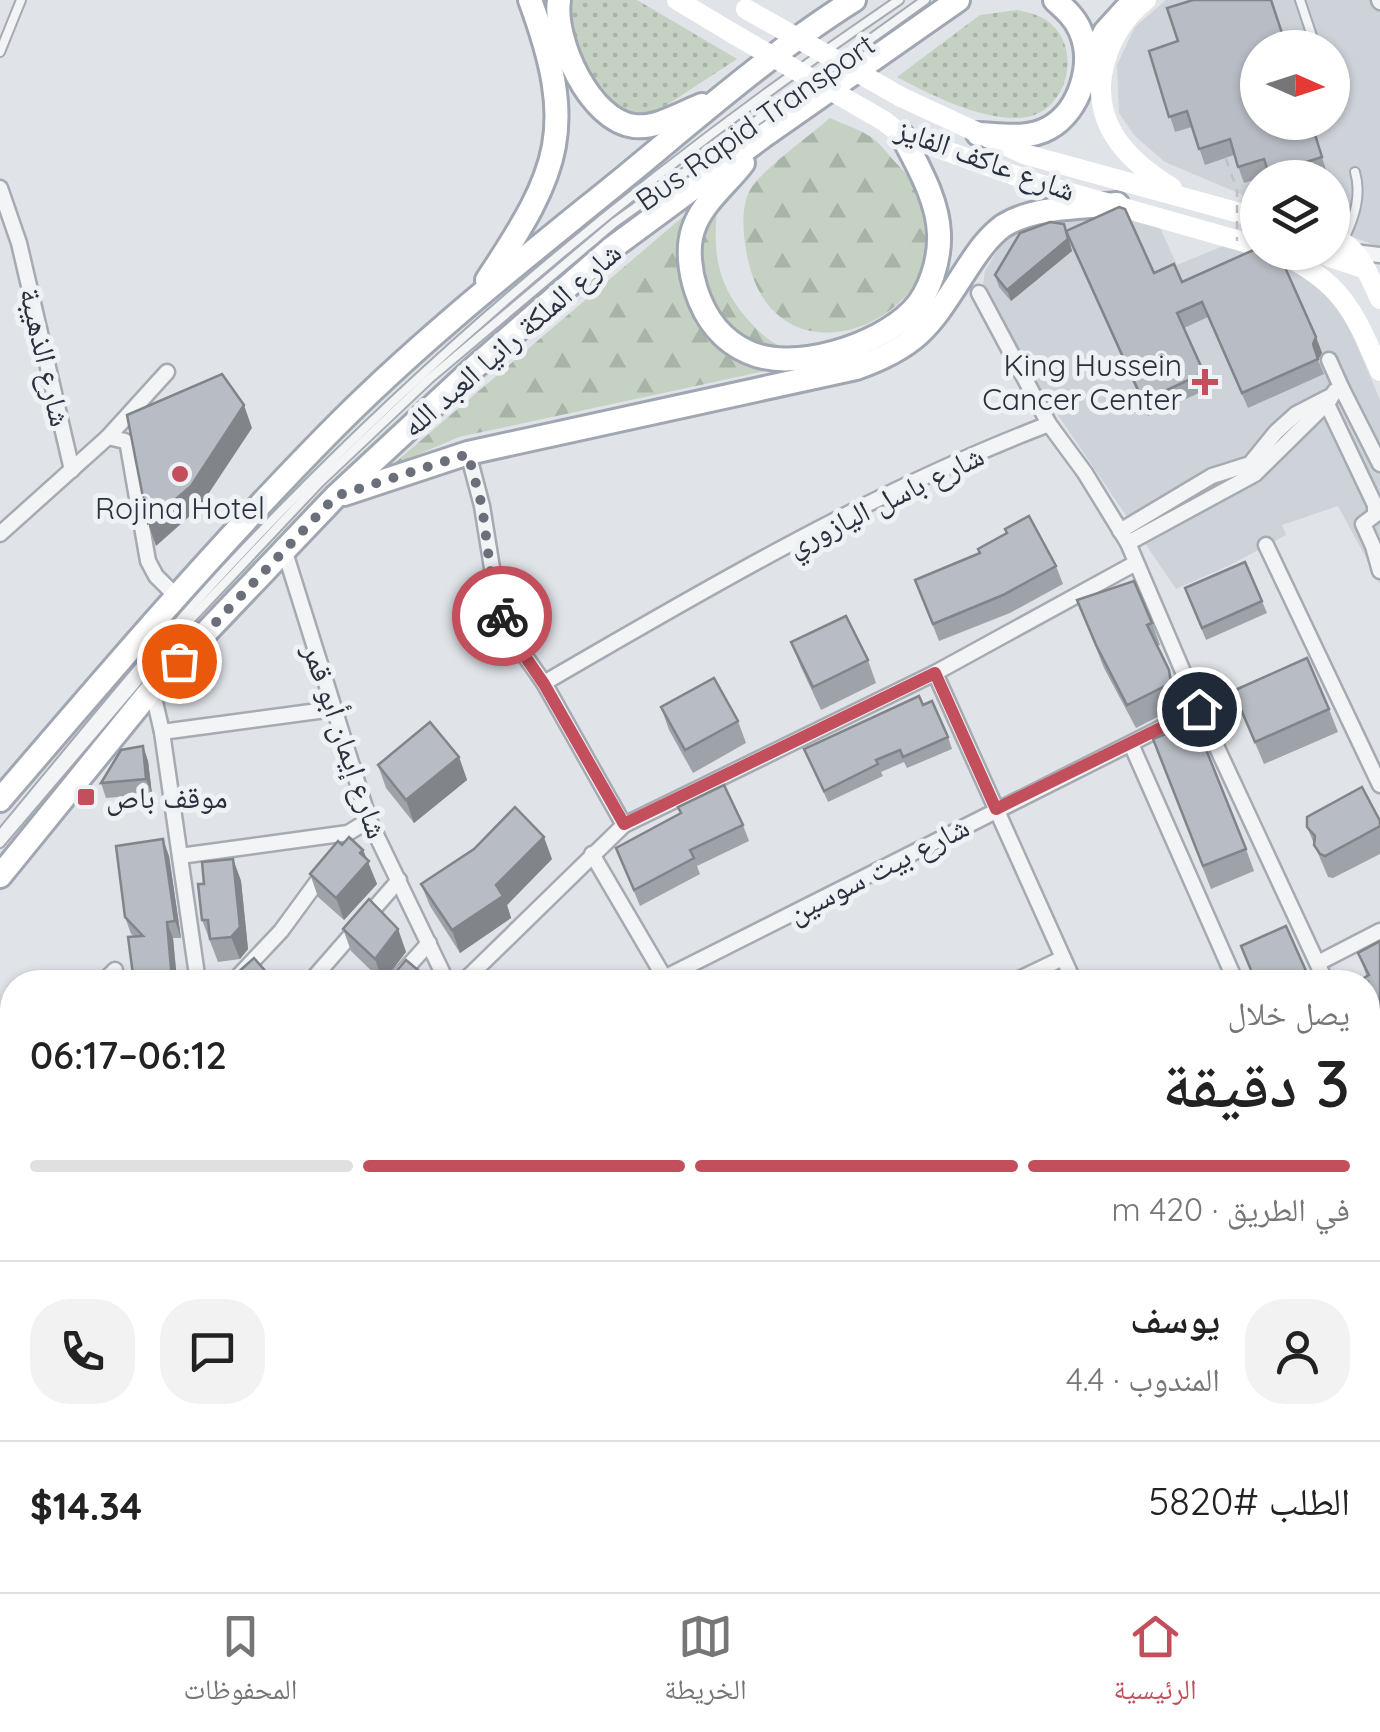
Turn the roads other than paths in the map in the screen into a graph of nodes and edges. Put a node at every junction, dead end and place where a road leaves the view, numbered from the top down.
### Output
1 (21, 0) edge
2 (530, 0) edge
3 (559, 0) edge
4 (677, 0) edge
5 (836, 0) edge
6 (854, 0) edge
7 (899, 0) edge
8 (925, 0) edge
9 (958, 0) edge
10 (1055, 0) edge
11 (1134, 0) edge
12 (1146, 0) edge
13 (1300, 0) edge
14 (739, 5) edge
15 (822, 20) junction
16 (1310, 30) edge
17 (4, 35) edge
18 (0, 52) edge
19 (1084, 74) junction
20 (724, 96) junction
21 (893, 128) junction
22 (978, 134) junction
23 (764, 135) junction
24 (1355, 172) dead end
25 (0, 188) edge
26 (1202, 201) junction
27 (1117, 204) junction
28 (1240, 213) edge
29 (1240, 239) edge
30 (1361, 258) edge
31 (1311, 270) edge
32 (979, 293) dead end
33 (1380, 299) edge
34 (474, 300) junction
35 (1329, 360) dead end
36 (1380, 371) edge
37 (167, 372) dead end
38 (1332, 397) junction
39 (1049, 424) junction
40 (108, 436) junction
41 (468, 454) junction
42 (1380, 464) edge
43 (72, 470) junction
44 (336, 496) junction
45 (0, 534) edge
46 (1124, 537) junction
47 (1266, 545) dead end
48 (1378, 547) edge
49 (284, 548) junction
50 (1134, 564) junction
51 (1380, 571) edge
52 (175, 595) junction
53 (935, 673) junction
54 (544, 684) junction
55 (152, 689) junction
56 (332, 709) junction
57 (1199, 709) junction
58 (162, 732) junction
59 (1131, 744) junction
60 (1380, 784) edge
61 (0, 800) edge
62 (996, 809) junction
63 (369, 820) junction
64 (624, 824) junction
65 (348, 832) junction
66 (0, 835) edge
67 (0, 844) edge
68 (339, 848) edge
69 (592, 854) junction
70 (180, 856) junction
71 (330, 862) edge
72 (0, 876) edge
73 (399, 880) junction
74 (1380, 932) edge
75 (429, 943) junction
76 (1063, 958) junction
77 (1318, 963) junction
78 (196, 970) edge
79 (245, 970) edge
80 (320, 970) edge
81 (405, 970) edge
82 (441, 970) edge
83 (475, 970) edge
84 (659, 970) edge
85 (684, 970) edge
86 (1038, 970) edge
87 (1068, 970) edge
88 (1231, 970) edge
89 (1321, 970) edge

1 - 17 lane
2 - 34 main road
3 - 20 main road
4 - 21 main road, شارع عاكف الفايز, bridge
5 - 15 main road
6 - 15 main road, شارع الملكة رانيا العبد الله
7 - 66 lane, Bus Rapid Transport
8 - 67 lane, Bus Rapid Transport
9 - 23 main road, شارع الملكة رانيا العبد الله
10 - 19 main road
11 - 19 main road
12 - 26 main road
13 - 16 lane
14 - 22 main road, شارع عاكف الفايز, bridge
15 - 20 main road, شارع الملكة رانيا العبد الله
17 - 18 lane
19 - 22 main road
20 - 34 main road, شارع الملكة رانيا العبد الله
21 - 23 main road
21 - 27 main road, شارع عاكف الفايز
22 - 26 main road, شارع عاكف الفايز
23 - 44 main road, شارع الملكة رانيا العبد الله
24 - 30 lane
25 - 43 street, شارع الذهيبة
26 - 28 main road, شارع عاكف الفايز
27 - 29 main road, شارع عاكف الفايز
27 - 41 main road
30 - 33 main road
31 - 36 main road
32 - 39 street
34 - 52 main road, شارع الملكة رانيا العبد الله
35 - 38 street
37 - 40 street
38 - 42 street
38 - 46 street
38 - 48 street
39 - 46 street
39 - 54 street, شارع باسل اليازوري
40 - 43 street
40 - 52 street
41 - 44 main road
41 - 54 street
43 - 45 street
44 - 49 main road, شارع الملكة رانيا العبد الله
46 - 50 street
47 - 60 street
48 - 51 street
49 - 55 main road, شارع الملكة رانيا العبد الله
49 - 56 street, شارع إيمان أبو قمر
50 - 53 street
50 - 57 street
52 - 61 main road, شارع الملكة رانيا العبد الله
53 - 62 street
53 - 64 street
54 - 64 street
55 - 58 street
55 - 72 main road, شارع الملكة رانيا العبد الله
56 - 58 street
56 - 63 street, شارع إيمان أبو قمر
57 - 59 street, شارع بيت سوسين
57 - 77 street
58 - 70 street
59 - 62 street, شارع بيت سوسين
59 - 88 street
62 - 76 street
62 - 85 street, شارع بيت سوسين
63 - 65 street
63 - 73 street, شارع إيمان أبو قمر
64 - 69 street
65 - 68 street
65 - 70 street
69 - 83 street
69 - 84 street
70 - 78 street
71 - 79 street
73 - 75 street, شارع إيمان أبو قمر
73 - 80 street
74 - 77 street
75 - 81 street
75 - 82 street, شارع إيمان أبو قمر
76 - 86 street
76 - 87 street
77 - 89 street

